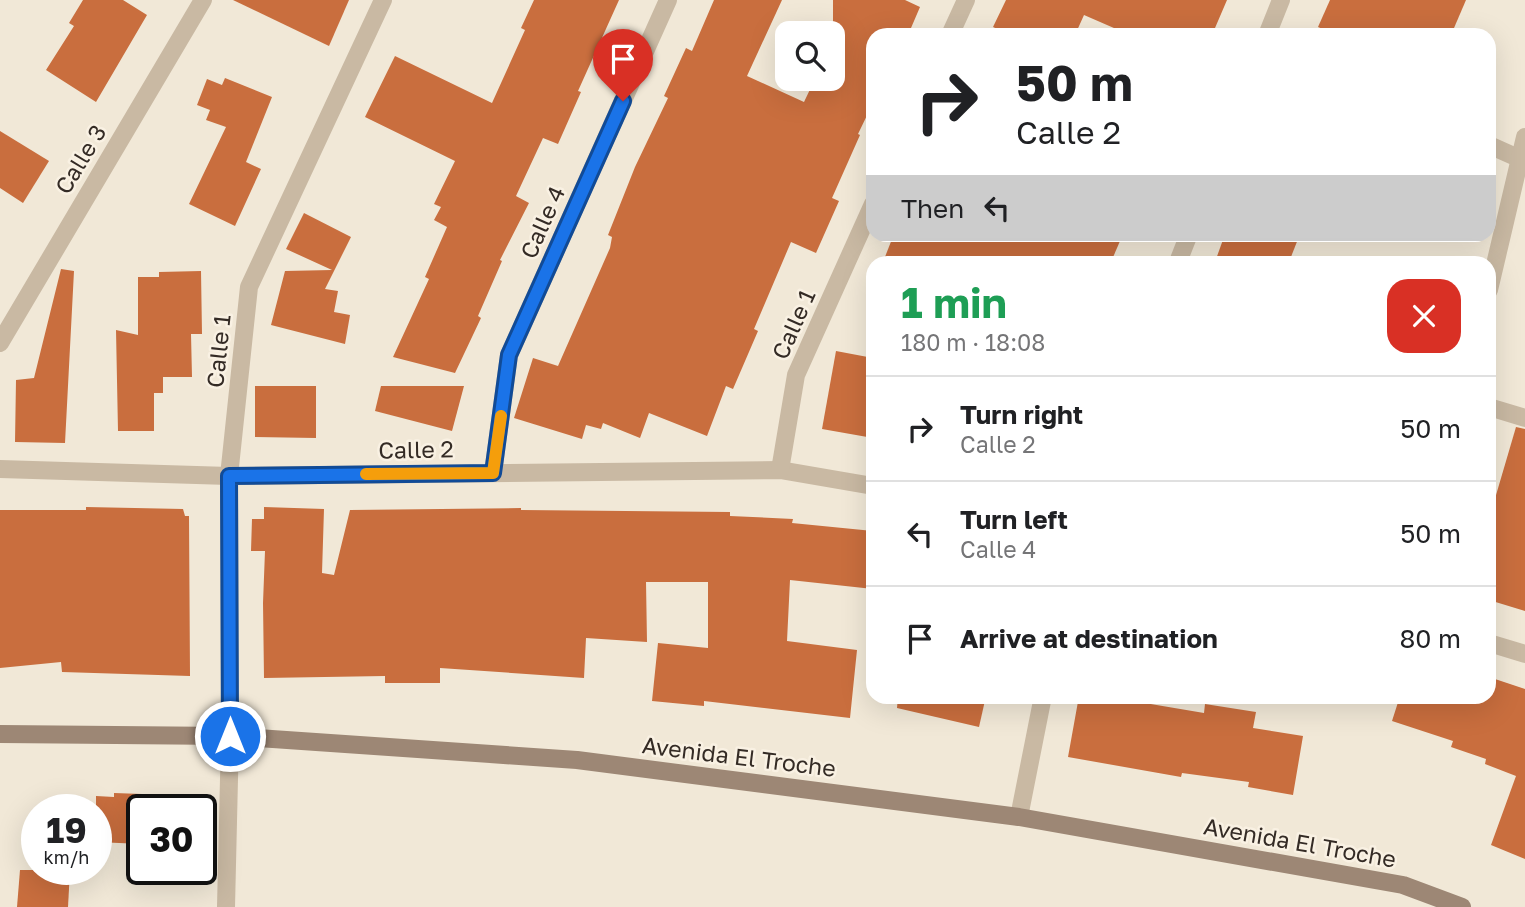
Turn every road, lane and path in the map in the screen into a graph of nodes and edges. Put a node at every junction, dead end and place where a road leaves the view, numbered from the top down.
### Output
1 (203, 0) edge
2 (383, 0) edge
3 (668, 0) edge
4 (966, 0) edge
5 (1281, 0) edge
6 (953, 28) edge
7 (1270, 28) edge
8 (1525, 137) edge
9 (1496, 148) edge
10 (1523, 160) edge
11 (866, 220) edge
12 (1496, 263) edge
13 (0, 343) edge
14 (1496, 409) edge
15 (1525, 418) edge
16 (0, 469) edge
17 (780, 470) junction
18 (493, 473) junction
19 (229, 476) junction
20 (866, 485) edge
21 (1496, 645) edge
22 (1525, 654) edge
23 (1041, 704) edge
24 (0, 734) edge
25 (230, 736) junction
26 (1019, 817) junction
27 (226, 907) edge
28 (1462, 907) edge

1 - 13 street, Calle 3
2 - 19 street, Calle 1
3 - 18 street, Calle 4
4 - 6 street
5 - 7 street
8 - 10 street
9 - 10 street
10 - 12 street
11 - 17 street, Calle 1
14 - 15 street
16 - 19 street, Calle 2
17 - 18 street, Calle 2
17 - 20 street, Calle 2
18 - 19 street, Calle 2
19 - 25 street, Calle 1
21 - 22 street
23 - 26 street
24 - 25 street, Avenida El Troche
25 - 26 street, Avenida El Troche
25 - 27 street, Calle 1
26 - 28 street, Avenida El Troche

